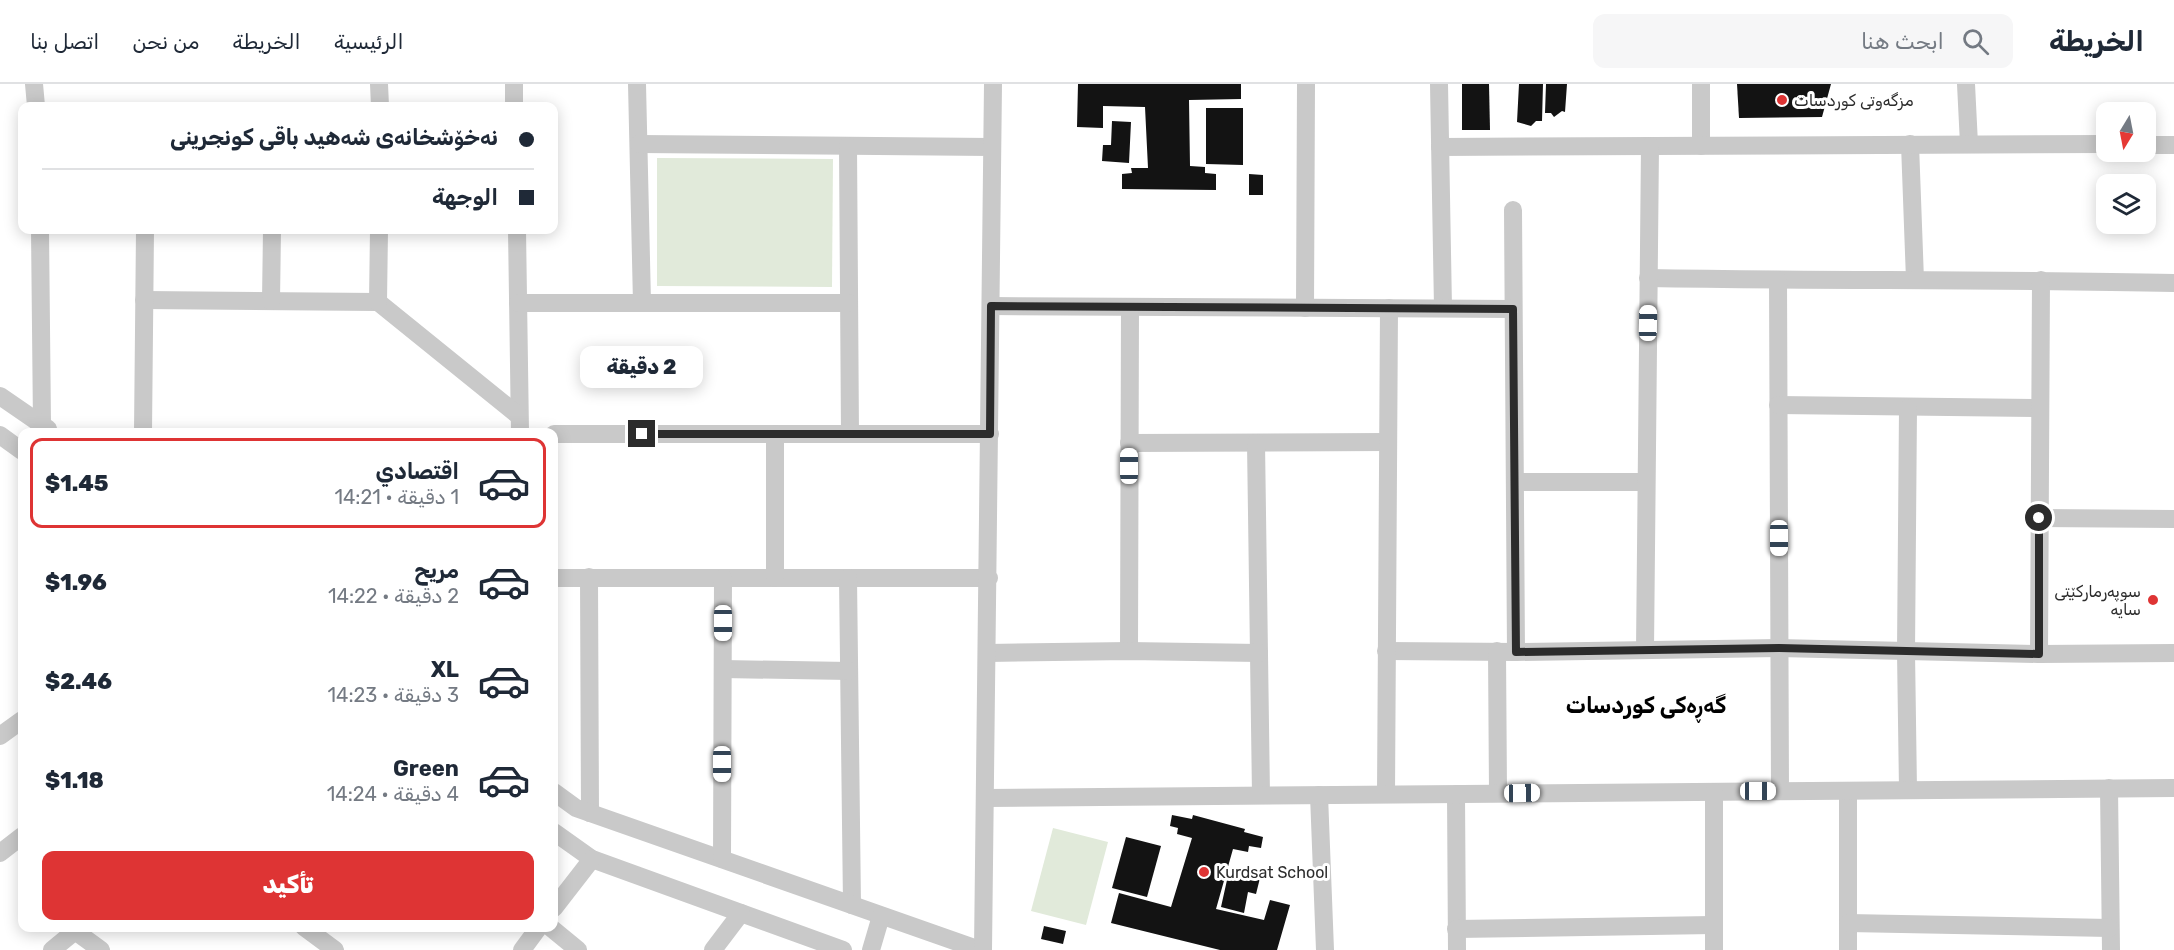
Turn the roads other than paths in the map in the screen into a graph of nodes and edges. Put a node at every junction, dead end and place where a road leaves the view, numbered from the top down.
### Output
1 (34, 84) edge
2 (379, 84) edge
3 (514, 84) edge
4 (638, 84) edge
5 (993, 84) edge
6 (1306, 84) edge
7 (1439, 84) edge
8 (1701, 84) edge
9 (1966, 84) edge
10 (36, 102) edge
11 (380, 102) edge
12 (514, 102) edge
13 (639, 144) junction
14 (1910, 144) junction
15 (1969, 144) junction
16 (2096, 144) edge
17 (2156, 145) edge
18 (2174, 145) edge
19 (848, 146) junction
20 (1650, 146) junction
21 (1701, 146) junction
22 (992, 147) junction
23 (1440, 147) junction
24 (1513, 210) dead end
25 (40, 234) edge
26 (145, 234) edge
27 (272, 234) edge
28 (379, 234) edge
29 (517, 234) edge
30 (1648, 278) junction
31 (1778, 280) junction
32 (1915, 280) junction
33 (2041, 280) junction
34 (2174, 283) edge
35 (144, 300) junction
36 (272, 301) junction
37 (378, 302) junction
38 (518, 303) junction
39 (642, 303) junction
40 (849, 303) junction
41 (991, 306) junction
42 (1130, 307) junction
43 (1305, 308) junction
44 (1389, 308) junction
45 (1443, 308) junction
46 (1513, 309) junction
47 (0, 396) edge
48 (1778, 405) junction
49 (1908, 408) junction
50 (2040, 408) junction
51 (519, 424) edge
52 (42, 428) edge
53 (45, 428) edge
54 (143, 428) edge
55 (558, 434) edge
56 (775, 434) junction
57 (850, 434) junction
58 (990, 434) junction
59 (0, 435) edge
60 (1388, 442) junction
61 (1129, 443) junction
62 (1256, 443) junction
63 (18, 447) edge
64 (1515, 482) junction
65 (1646, 482) junction
66 (2039, 518) junction
67 (2174, 519) edge
68 (558, 578) edge
69 (589, 578) junction
70 (723, 578) junction
71 (775, 578) junction
72 (848, 578) junction
73 (989, 578) junction
74 (1779, 648) junction
75 (1645, 650) junction
76 (1129, 651) junction
77 (1386, 651) junction
78 (1497, 651) junction
79 (1516, 652) junction
80 (1906, 652) junction
81 (988, 653) junction
82 (1259, 653) junction
83 (2174, 653) edge
84 (2039, 654) junction
85 (723, 669) junction
86 (849, 671) junction
87 (18, 723) edge
88 (0, 736) edge
89 (2109, 788) junction
90 (2174, 788) edge
91 (1848, 790) junction
92 (1908, 790) junction
93 (1780, 791) junction
94 (1714, 792) junction
95 (1498, 793) junction
96 (1386, 794) junction
97 (1456, 794) junction
98 (558, 795) edge
99 (1261, 795) junction
100 (1319, 795) junction
101 (986, 798) junction
102 (590, 813) junction
103 (558, 835) edge
104 (18, 839) edge
105 (0, 853) edge
106 (591, 859) junction
107 (722, 859) junction
108 (558, 904) edge
109 (852, 905) junction
110 (741, 913) junction
111 (881, 916) junction
112 (1848, 923) junction
113 (1713, 925) junction
114 (2110, 928) junction
115 (1456, 929) junction
116 (73, 932) edge
117 (80, 932) edge
118 (311, 932) edge
119 (535, 932) edge
120 (556, 932) edge
121 (52, 950) edge
122 (101, 950) edge
123 (335, 950) edge
124 (522, 950) edge
125 (578, 950) edge
126 (713, 950) edge
127 (843, 950) edge
128 (871, 950) edge
129 (982, 950) edge
130 (1325, 950) edge
131 (1456, 950) edge
132 (1714, 950) edge
133 (1848, 950) edge
134 (2111, 950) edge

1 - 10 street
2 - 11 street
3 - 12 street
4 - 13 street
5 - 22 street
6 - 43 street
7 - 23 street
8 - 21 street
9 - 15 street
13 - 19 street
13 - 39 street
14 - 15 street
14 - 21 street
14 - 32 street
15 - 16 street
17 - 18 street
19 - 22 street
19 - 40 street
20 - 21 street
20 - 23 street
20 - 30 street
22 - 41 street
23 - 45 street
24 - 46 street
25 - 53 street
26 - 35 street
27 - 36 street
28 - 37 street
29 - 38 street
30 - 31 street
30 - 65 street
31 - 32 street
31 - 48 street
32 - 33 street
33 - 34 street
33 - 50 street
35 - 36 street
35 - 54 street
36 - 37 street
37 - 51 street
38 - 39 street
38 - 51 street
39 - 40 street
40 - 57 street
41 - 42 street
41 - 58 street
42 - 43 street
42 - 61 street
43 - 44 street
44 - 45 street
44 - 60 street
45 - 46 street
46 - 64 street
47 - 52 street
48 - 49 street
48 - 74 street
49 - 50 street
49 - 80 street
50 - 66 street
55 - 56 street
56 - 57 street
56 - 71 street
57 - 58 street
58 - 73 street
59 - 63 street
60 - 62 street
60 - 77 street
61 - 62 street
61 - 76 street
62 - 82 street
64 - 65 street
64 - 79 street
65 - 75 street
66 - 67 street
66 - 84 street
68 - 69 street
69 - 70 street
69 - 102 street
70 - 71 street
70 - 85 street
71 - 72 street
72 - 73 street
72 - 86 street
73 - 81 street
74 - 75 street
74 - 80 street
74 - 93 street
75 - 79 street
76 - 81 street
76 - 82 street
77 - 78 street
77 - 96 street
78 - 79 street
78 - 95 street
80 - 84 street
80 - 92 street
81 - 101 street
82 - 99 street
83 - 84 street
85 - 86 street
85 - 107 street
86 - 109 street
87 - 88 street
89 - 90 street
89 - 92 street
89 - 114 street
91 - 92 street
91 - 93 street
91 - 112 street
93 - 94 street
94 - 95 street
94 - 113 street
95 - 97 street
96 - 97 street
96 - 100 street
97 - 115 street
98 - 102 street
99 - 100 street
99 - 101 street
100 - 130 street
101 - 129 street
102 - 107 street
103 - 106 street
104 - 105 street
106 - 108 street
106 - 110 street
107 - 109 street
109 - 111 street
110 - 126 street
110 - 127 street
111 - 128 street
111 - 129 street
112 - 114 street
112 - 133 street
113 - 115 street
113 - 132 street
114 - 134 street
115 - 131 street
116 - 121 street
117 - 122 street
118 - 123 street
119 - 124 street
120 - 125 street

